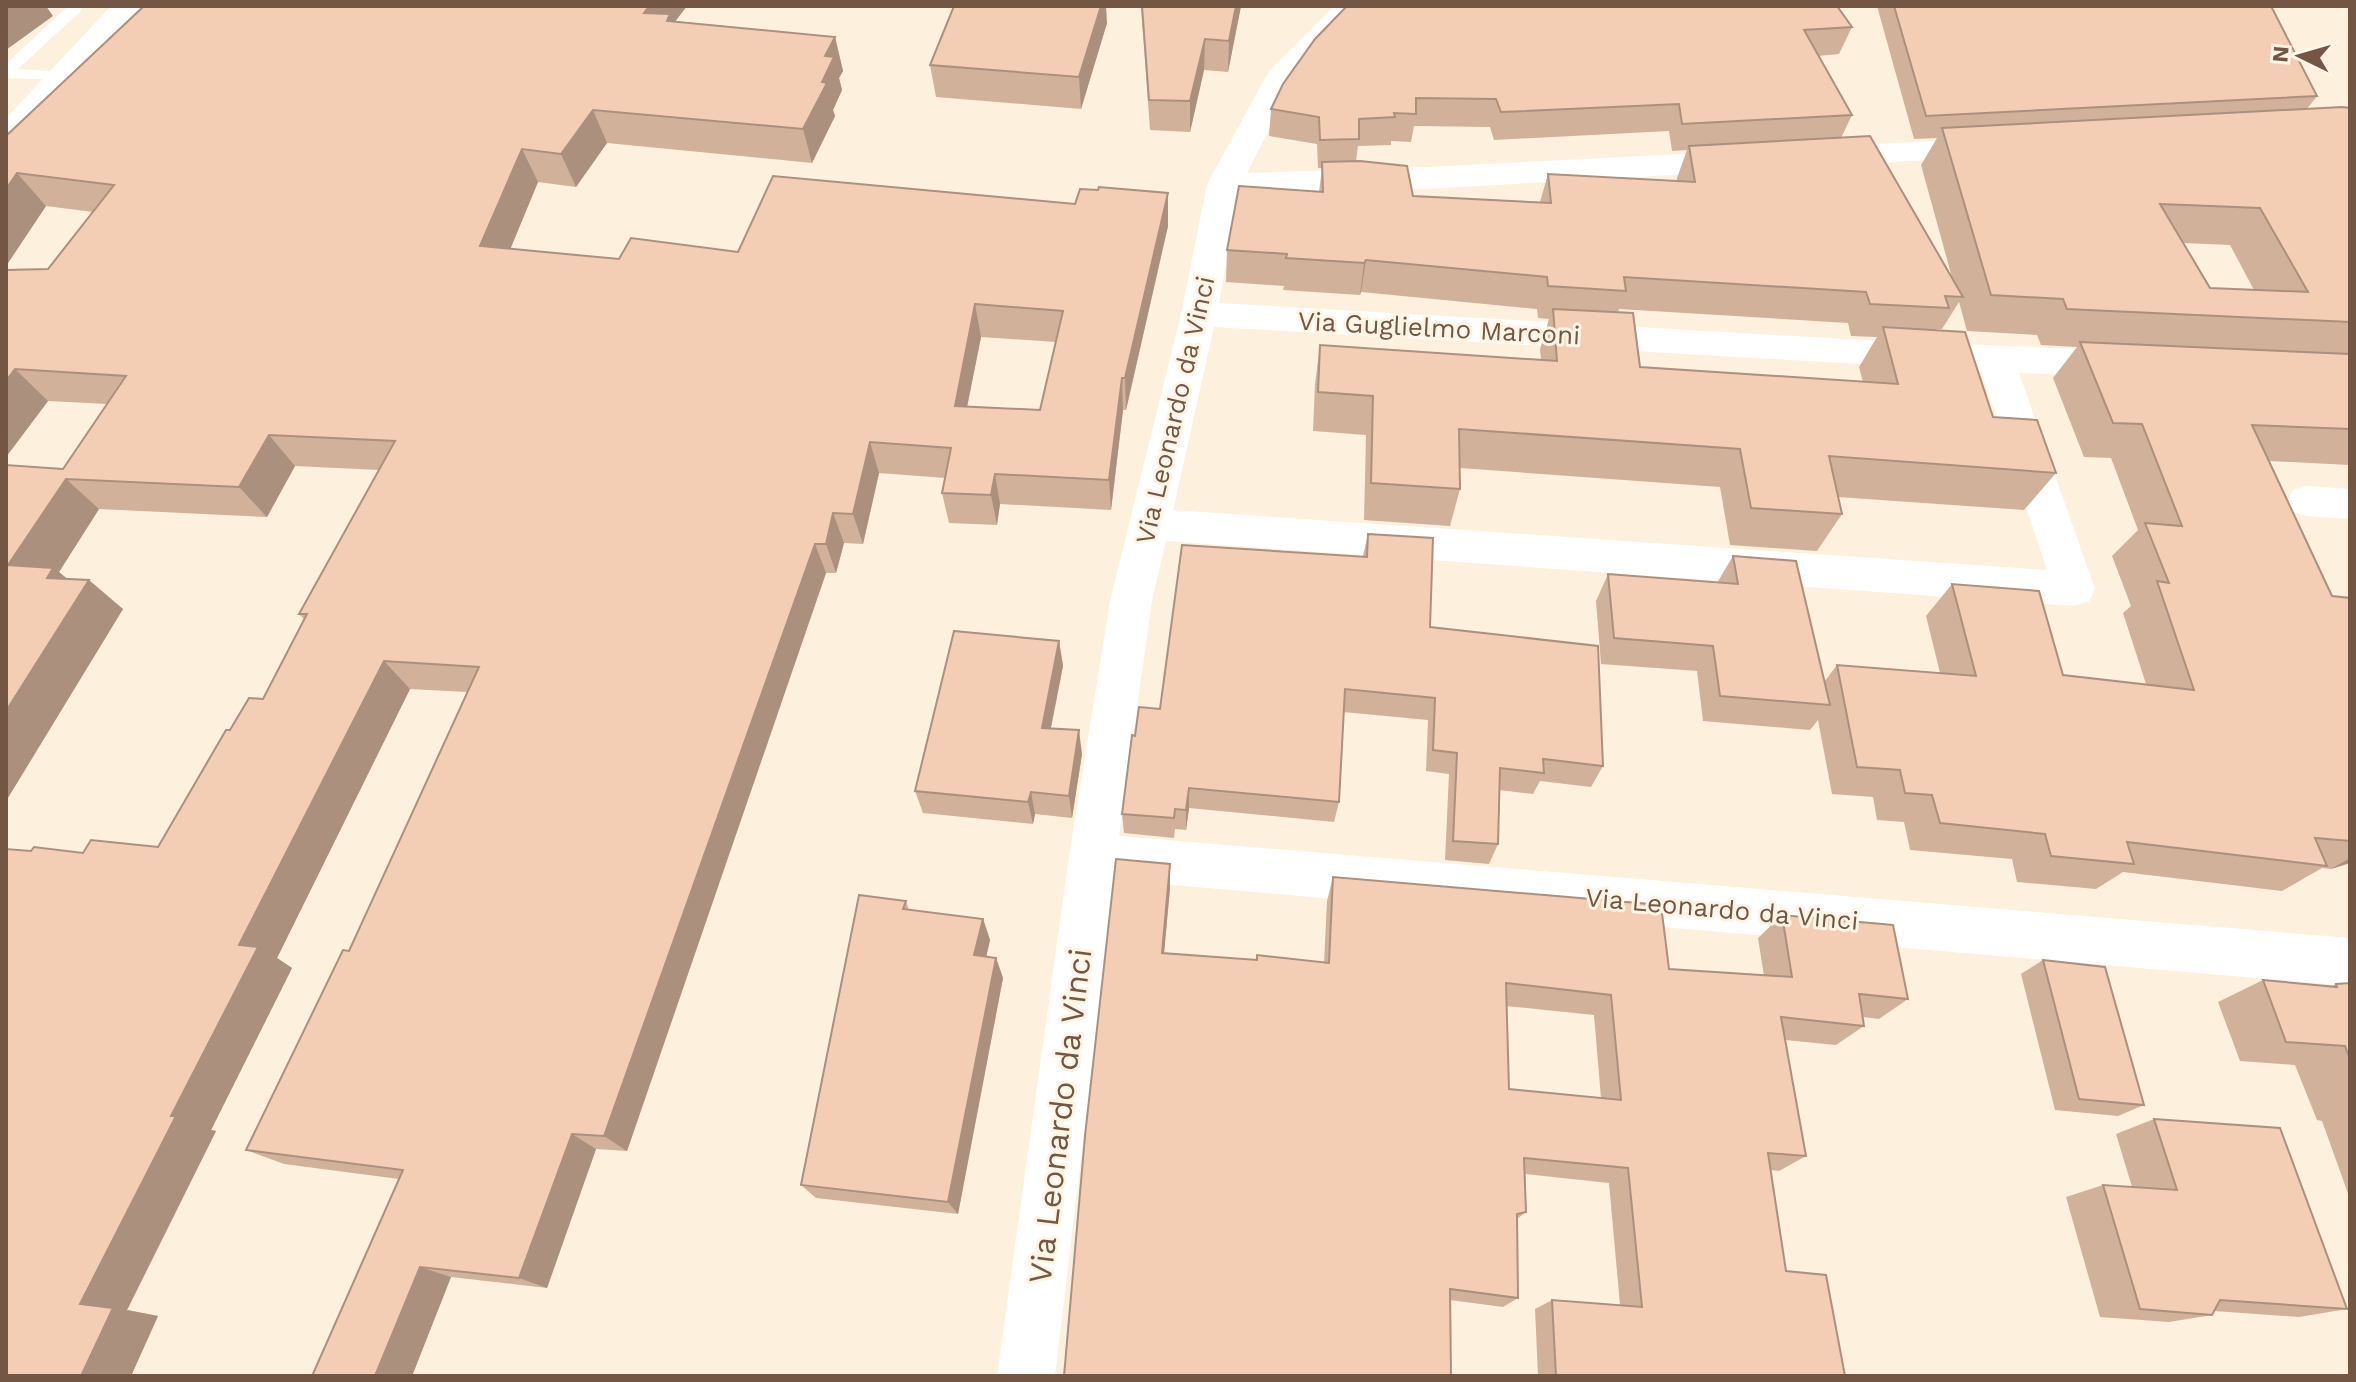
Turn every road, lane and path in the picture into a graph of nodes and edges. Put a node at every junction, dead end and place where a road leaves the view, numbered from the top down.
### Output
1 (75, 6) edge
2 (127, 6) edge
3 (1351, 6) edge
4 (6, 72) edge
5 (61, 77) junction
6 (6, 137) edge
7 (2014, 147) edge
8 (1224, 184) junction
9 (1199, 314) junction
10 (1995, 357) junction
11 (2165, 366) edge
12 (2307, 501) dead end
13 (2350, 504) edge
14 (1148, 524) junction
15 (1093, 856) junction
16 (2350, 962) edge
17 (1026, 1376) edge

1 - 4 lane
2 - 5 street
3 - 8 street, Via Leonardo da Vinci
4 - 5 lane
5 - 6 street
7 - 8 street
8 - 9 street, Via Leonardo da Vinci
9 - 10 street, Via Guglielmo Marconi
9 - 14 street, Via Leonardo da Vinci
10 - 11 street, Via Guglielmo Marconi
10 - 14 street
12 - 13 street
14 - 15 street, Via Leonardo da Vinci
15 - 16 street, Via Leonardo da Vinci
15 - 17 street, Via Leonardo da Vinci

